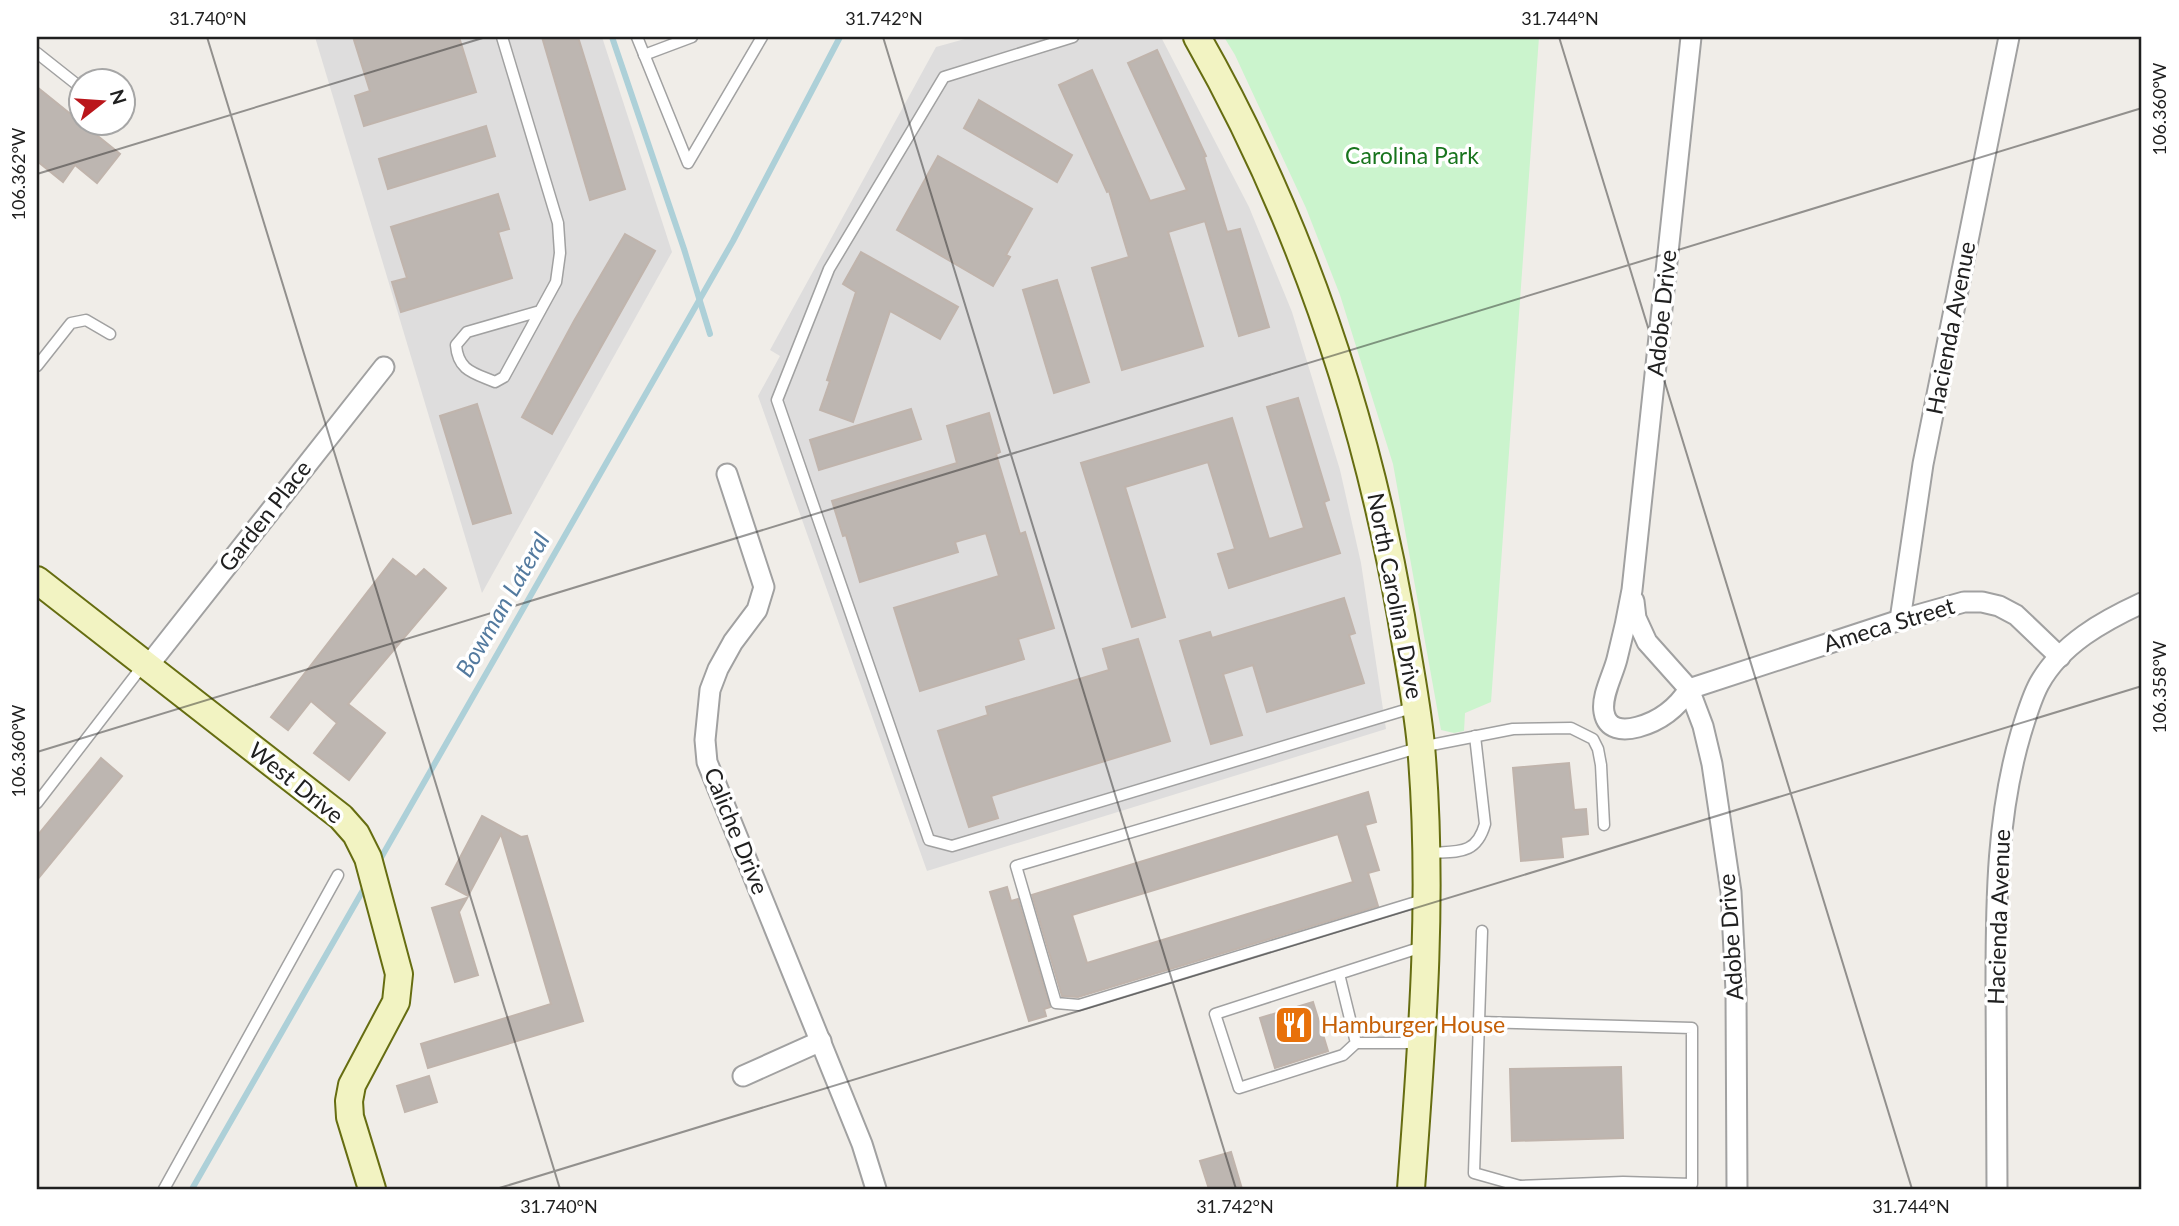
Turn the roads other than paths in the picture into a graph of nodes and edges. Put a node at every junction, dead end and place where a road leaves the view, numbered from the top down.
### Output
1 (502, 37) edge
2 (637, 37) edge
3 (692, 37) edge
4 (762, 37) edge
5 (1073, 37) edge
6 (1197, 37) edge
7 (1691, 37) edge
8 (2009, 37) edge
9 (37, 53) edge
10 (644, 55) junction
11 (66, 76) edge
12 (540, 311) junction
13 (110, 334) dead end
14 (37, 366) edge
15 (384, 367) dead end
16 (727, 474) dead end
17 (37, 580) edge
18 (1632, 590) junction
19 (2142, 603) edge
20 (1900, 620) junction
21 (2060, 657) junction
22 (146, 665) junction
23 (1689, 689) junction
24 (1415, 707) junction
25 (1475, 736) junction
26 (1421, 747) junction
27 (37, 803) edge
28 (1604, 825) dead end
29 (1425, 853) junction
30 (338, 875) dead end
31 (1426, 899) junction
32 (1482, 931) dead end
33 (1425, 946) junction
34 (1339, 974) junction
35 (1479, 1022) junction
36 (821, 1041) junction
37 (1356, 1043) junction
38 (1421, 1043) junction
39 (743, 1076) dead end
40 (1520, 1188) edge
41 (164, 1189) edge
42 (372, 1189) edge
43 (876, 1189) edge
44 (1411, 1189) edge
45 (1737, 1189) edge
46 (1997, 1189) edge

1 - 12 lane
2 - 10 lane
3 - 10 lane
4 - 10 lane
5 - 24 lane
6 - 24 main road, North Carolina Drive
7 - 18 street, Adobe Drive
8 - 20 street, Hacienda Avenue
9 - 11 lane
12 - 12 lane
13 - 14 lane
15 - 22 street, Garden Place
16 - 36 street, Caliche Drive
17 - 22 main road, West Drive
18 - 23 street, Adobe Drive
18 - 23 street, Adobe Drive
19 - 21 street
20 - 21 street, Ameca Street
20 - 23 street, Ameca Street
21 - 46 street, Hacienda Avenue
22 - 27 lane
22 - 42 main road, West Drive
23 - 45 street, Adobe Drive
24 - 26 main road, North Carolina Drive
25 - 26 lane
25 - 28 lane
25 - 29 lane
26 - 29 main road, North Carolina Drive
26 - 31 lane
29 - 31 main road, North Carolina Drive
30 - 41 lane
31 - 33 main road, North Carolina Drive
32 - 35 lane
33 - 34 lane
33 - 38 main road, North Carolina Drive
34 - 37 lane
34 - 37 lane
35 - 40 lane
35 - 40 lane
36 - 39 street
36 - 43 street, Caliche Drive
37 - 38 lane
38 - 44 main road, North Carolina Drive

